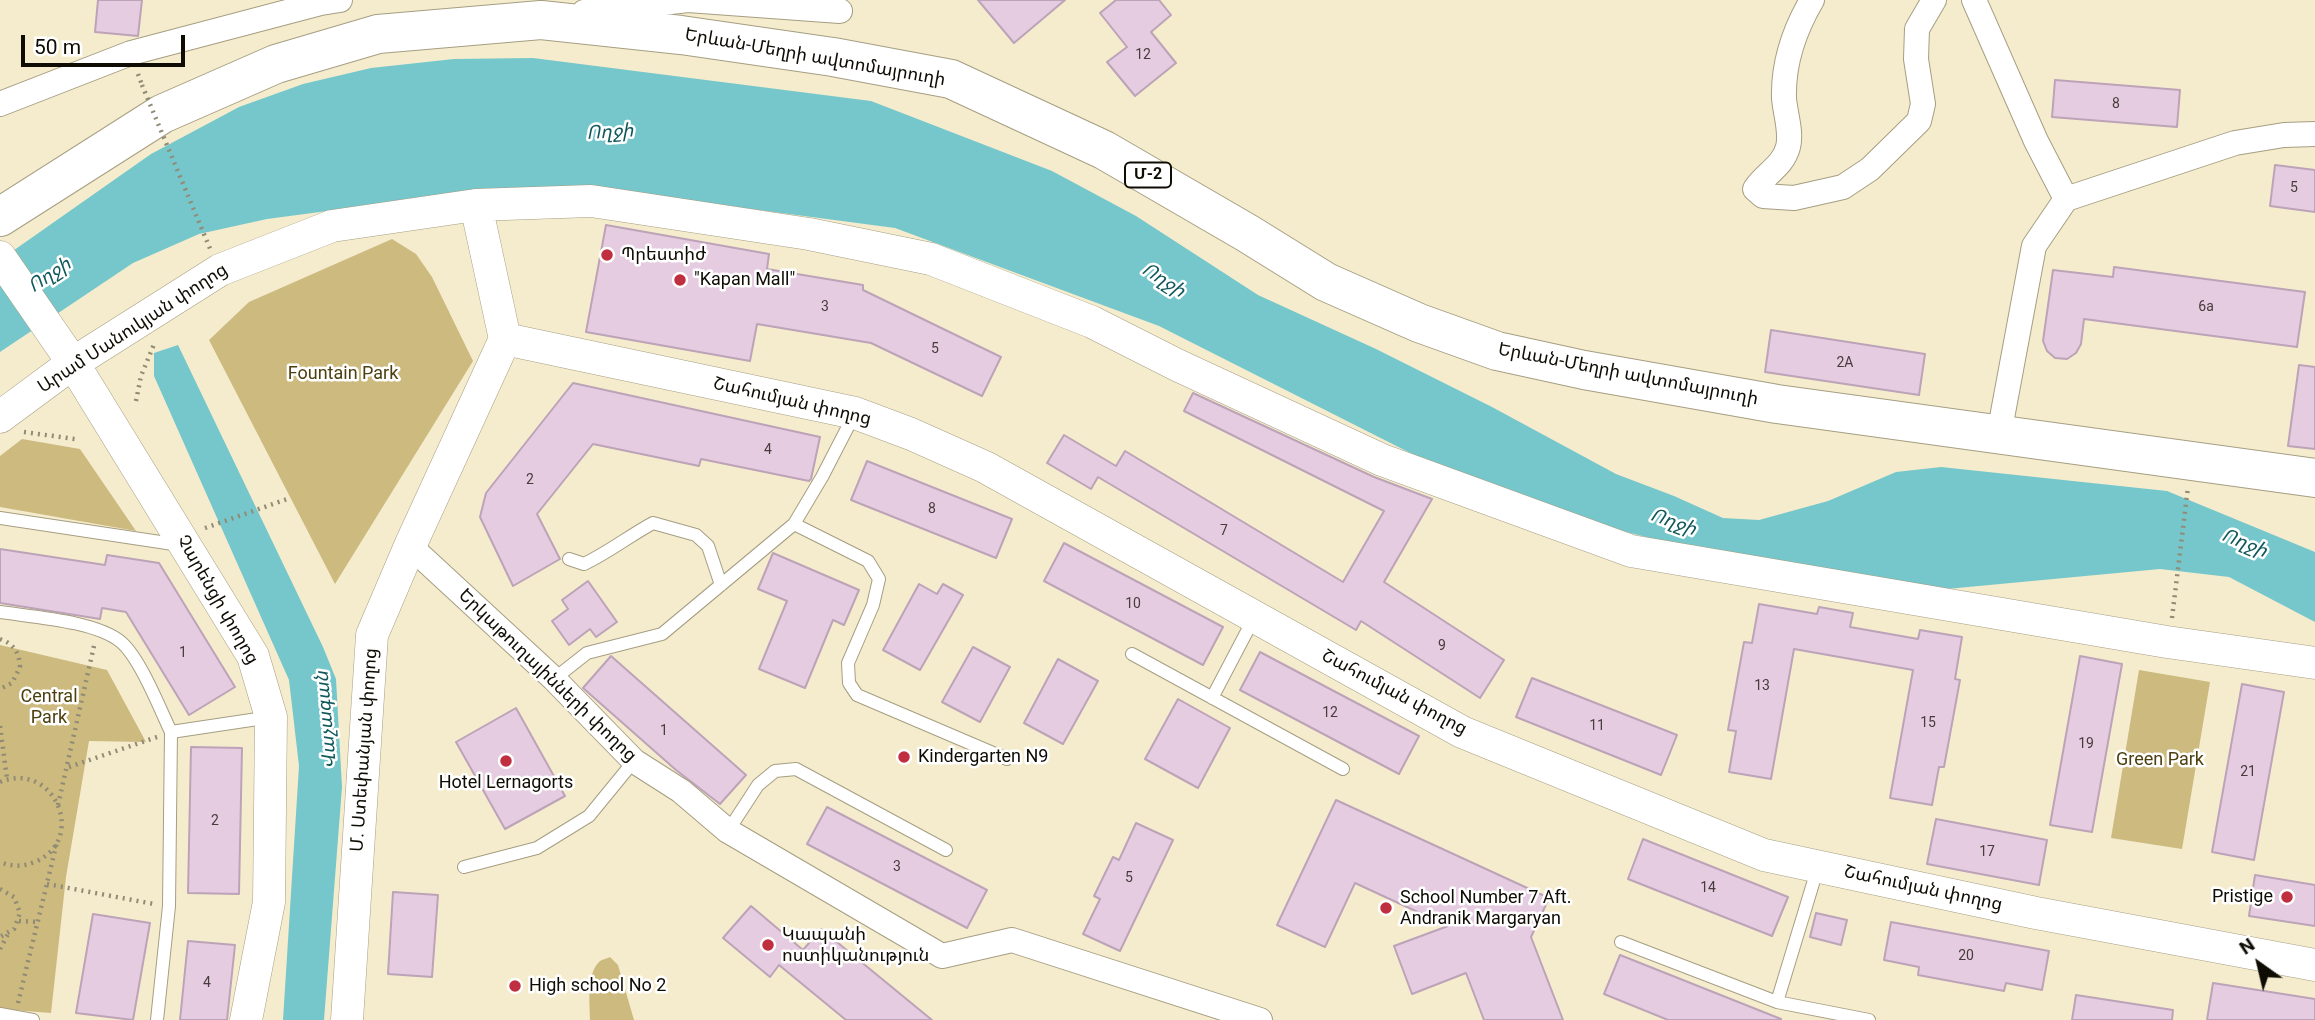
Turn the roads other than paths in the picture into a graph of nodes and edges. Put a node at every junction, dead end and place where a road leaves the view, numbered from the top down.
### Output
1 (824, 0) edge
2 (1812, 0) edge
3 (1934, 0) edge
4 (1974, 0) edge
5 (323, 1) edge
6 (541, 20) junction
7 (0, 104) edge
8 (2315, 134) edge
9 (2066, 199) junction
10 (476, 205) junction
11 (0, 217) edge
12 (0, 257) edge
13 (505, 339) junction
14 (73, 363) junction
15 (855, 413) junction
16 (12, 425) edge
17 (1999, 434) junction
18 (2315, 478) edge
19 (0, 518) edge
20 (794, 524) junction
21 (184, 541) junction
22 (410, 546) junction
23 (569, 559) dead end
24 (721, 585) junction
25 (0, 612) edge
26 (1255, 617) junction
27 (1132, 654) dead end
28 (2315, 663) edge
29 (554, 679) junction
30 (1212, 698) junction
31 (271, 717) junction
32 (171, 732) junction
33 (1007, 759) dead end
34 (634, 761) junction
35 (1343, 769) dead end
36 (728, 831) junction
37 (946, 850) dead end
38 (1818, 866) junction
39 (464, 867) dead end
40 (1621, 942) dead end
41 (2315, 965) edge
42 (1777, 1002) junction
43 (0, 1014) edge
44 (33, 1020) edge
45 (157, 1020) edge
46 (246, 1020) edge
47 (347, 1020) edge
48 (1260, 1020) edge
49 (1869, 1020) edge

1 - 6 street
2 - 3 street
4 - 9 street
5 - 7 street
6 - 11 highway, Երևան-Մեղրի ավտոմայրուղի / Մ-2
6 - 17 highway, Երևան-Մեղրի ավտոմայրուղի / Մ-2
8 - 9 street
9 - 17 street
10 - 13 street
10 - 14 street, Արամ Մանուկյան փողոց
10 - 28 street
12 - 14 street, Չարենցի փողոց
13 - 15 street, Շահումյան փողոց
13 - 22 street, Մ. Ստեփանյան փողոց
14 - 16 street, Արամ Մանուկյան փողոց
14 - 21 street, Չարենցի փողոց
15 - 20 lane
15 - 26 street, Շահումյան փողոց
17 - 18 highway, Երևան-Մեղրի ավտոմայրուղի / Մ-2
19 - 21 lane
20 - 24 lane
20 - 33 lane
21 - 31 street, Չարենցի փողոց
22 - 29 street, Երկաթուղայինների փողոց
22 - 47 street, Մ. Ստեփանյան փողոց
23 - 24 lane
24 - 29 lane
25 - 32 lane
26 - 30 lane
26 - 38 street, Շահումյան փողոց
27 - 30 lane
29 - 34 street, Երկաթուղայինների փողոց
30 - 35 lane
31 - 32 lane
31 - 46 street, Չարենցի փողոց
32 - 45 lane
34 - 36 street, Երկաթուղայինների փողոց
34 - 39 lane
36 - 37 lane
36 - 48 street, Երկաթուղայինների փողոց
38 - 41 street, Շահումյան փողոց
38 - 42 lane
40 - 42 lane
42 - 49 lane
43 - 44 lane

